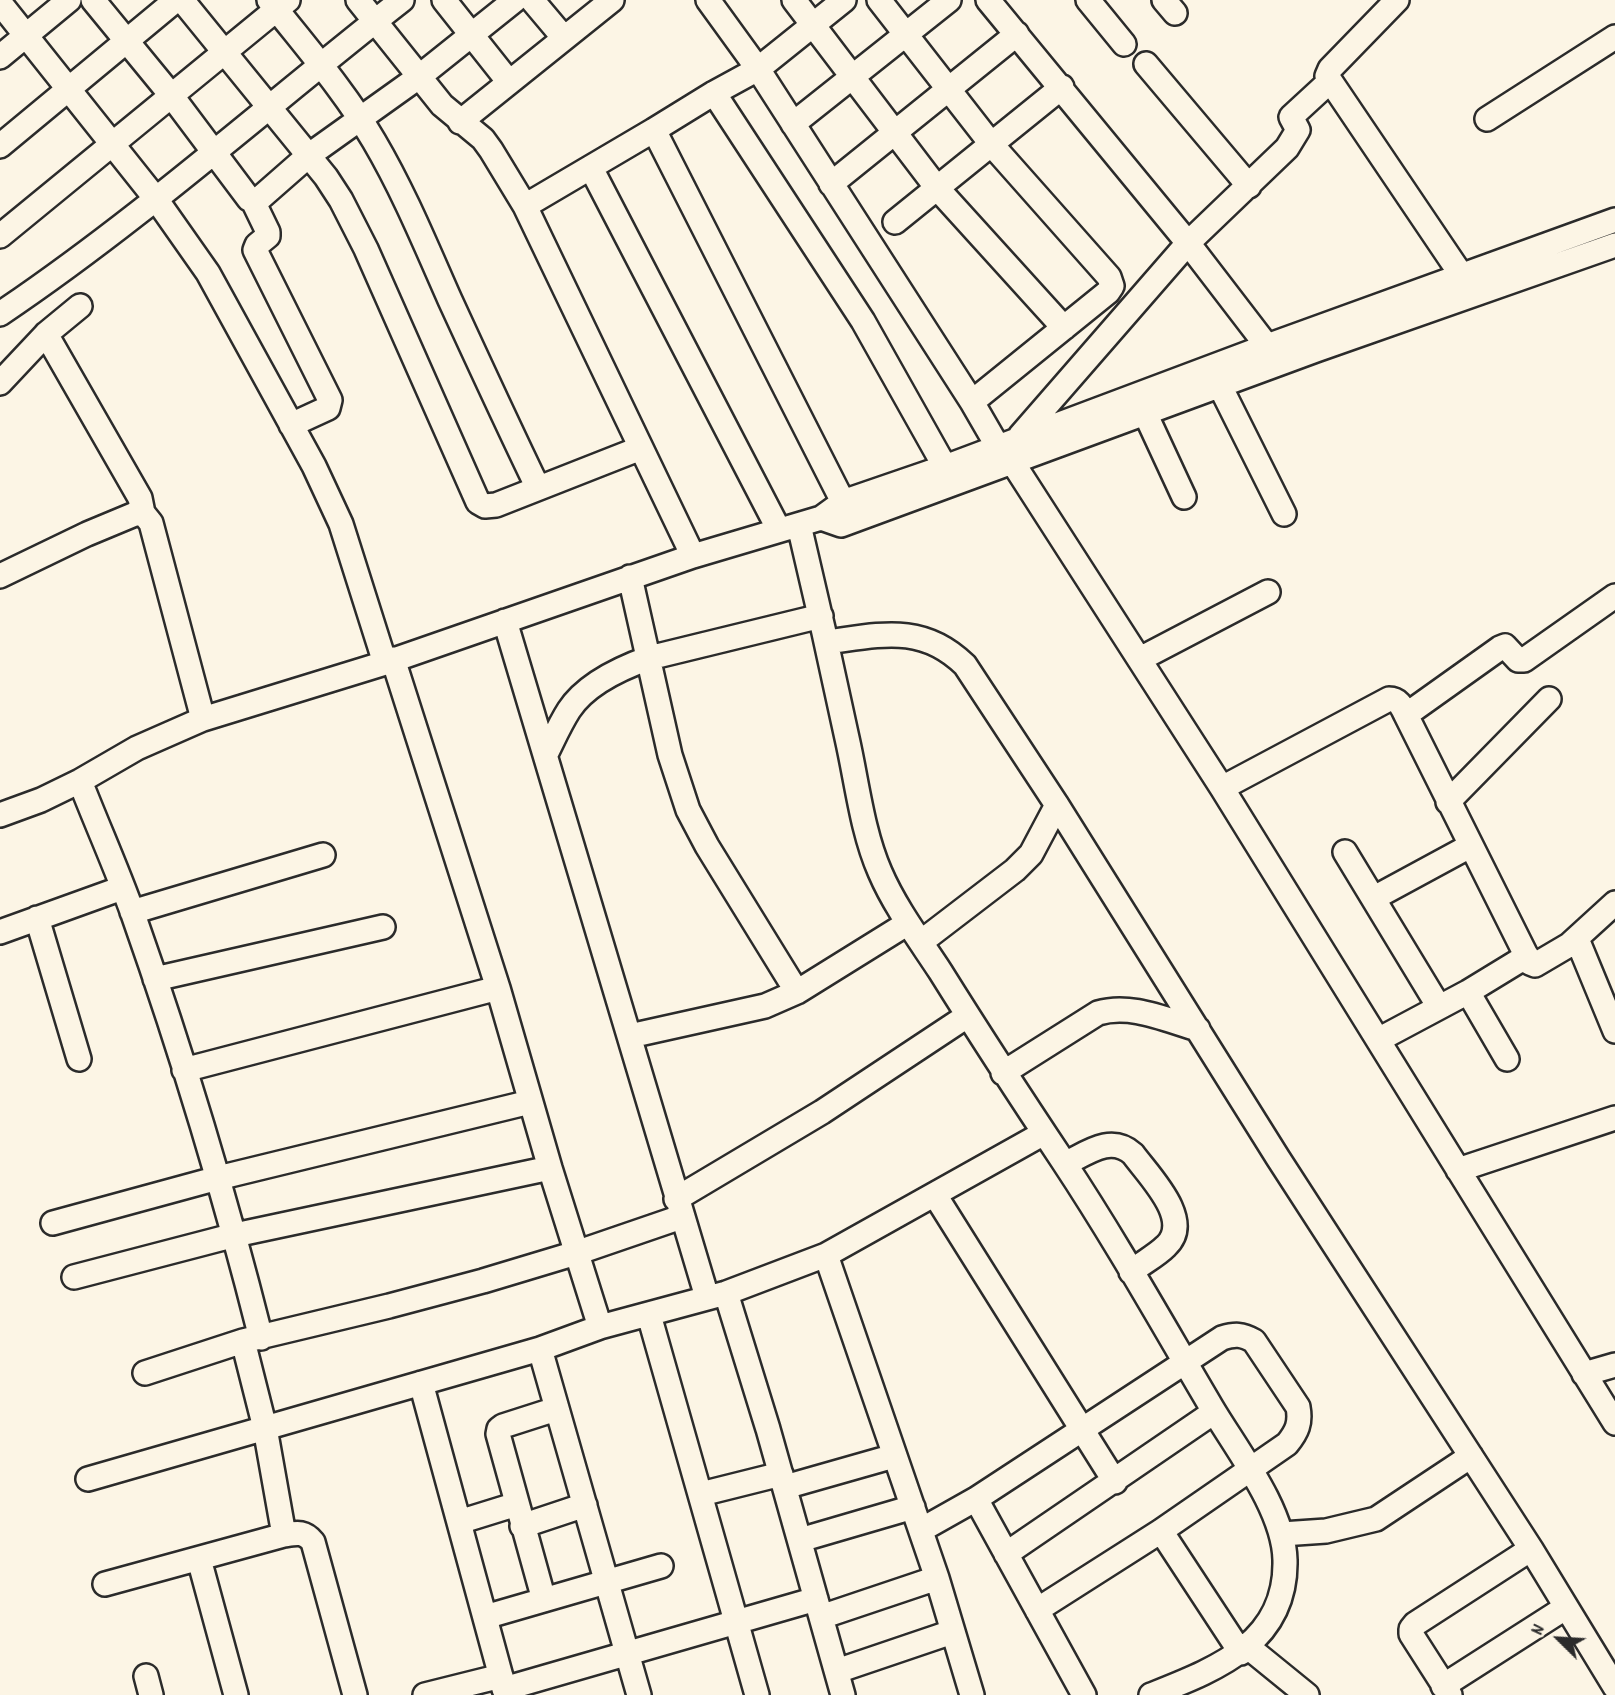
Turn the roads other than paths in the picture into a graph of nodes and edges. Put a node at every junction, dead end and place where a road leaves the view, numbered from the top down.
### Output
1 (69, 0) edge
2 (93, 0) edge
3 (176, 0) edge
4 (182, 0) edge
5 (358, 0) edge
6 (402, 0) edge
7 (444, 0) edge
8 (515, 0) edge
9 (532, 0) edge
10 (612, 0) edge
11 (708, 0) edge
12 (794, 0) edge
13 (844, 0) edge
14 (879, 0) edge
15 (949, 0) edge
16 (988, 0) edge
17 (1088, 0) edge
18 (1397, 0) edge
19 (0, 3) edge
20 (277, 3) edge
21 (375, 21) junction
22 (814, 25) junction
23 (1017, 34) junction
24 (906, 35) junction
25 (26, 36) junction
26 (471, 36) junction
27 (1615, 37) edge
28 (564, 38) junction
29 (127, 40) junction
30 (1124, 44) dead end
31 (225, 52) junction
32 (0, 57) edge
33 (320, 63) junction
34 (1146, 64) dead end
35 (758, 69) junction
36 (420, 76) junction
37 (852, 76) junction
38 (509, 82) junction
39 (1329, 82) junction
40 (1062, 87) junction
41 (947, 89) junction
42 (69, 90) junction
43 (714, 93) junction
44 (172, 95) junction
45 (269, 106) junction
46 (359, 118) junction
47 (1487, 119) dead end
48 (460, 122) junction
49 (793, 124) junction
50 (654, 131) junction
51 (896, 132) junction
52 (113, 145) junction
53 (992, 145) junction
54 (0, 146) edge
55 (215, 152) junction
56 (309, 156) junction
57 (591, 168) junction
58 (831, 184) junction
59 (1249, 186) junction
60 (937, 188) junction
61 (156, 199) junction
62 (253, 201) junction
63 (525, 206) junction
64 (1615, 220) edge
65 (895, 222) dead end
66 (0, 236) edge
67 (1188, 243) junction
68 (1615, 245) edge
69 (1462, 276) junction
70 (80, 306) dead end
71 (0, 314) edge
72 (1064, 328) junction
73 (46, 334) junction
74 (1267, 346) junction
75 (0, 383) edge
76 (1220, 386) junction
77 (972, 402) junction
78 (1145, 413) junction
79 (291, 425) junction
80 (640, 448) junction
81 (1010, 450) junction
82 (945, 467) junction
83 (538, 488) junction
84 (1184, 497) dead end
85 (844, 502) junction
86 (144, 513) junction
87 (1284, 514) dead end
88 (799, 524) junction
89 (693, 556) junction
90 (0, 576) edge
91 (631, 577) junction
92 (1268, 592) dead end
93 (1615, 596) edge
94 (821, 616) junction
95 (505, 621) junction
96 (827, 642) junction
97 (649, 658) junction
98 (1140, 659) junction
99 (389, 661) junction
100 (1549, 699) dead end
101 (1406, 715) junction
102 (203, 719) junction
103 (546, 754) junction
104 (80, 781) junction
105 (1222, 788) junction
106 (1448, 802) junction
107 (1057, 805) junction
108 (0, 815) edge
109 (1470, 846) junction
110 (1345, 852) dead end
111 (323, 855) dead end
112 (122, 888) junction
113 (1374, 898) junction
114 (1615, 903) edge
115 (132, 912) junction
116 (37, 918) junction
117 (383, 927) dead end
118 (0, 932) edge
119 (914, 933) junction
120 (1577, 939) junction
121 (1527, 956) junction
122 (155, 979) junction
123 (498, 988) junction
124 (797, 992) junction
125 (1468, 992) junction
126 (1439, 1007) junction
127 (967, 1016) junction
128 (1198, 1029) junction
129 (1615, 1031) edge
130 (629, 1036) junction
131 (1378, 1040) junction
132 (79, 1059) dead end
133 (1507, 1059) dead end
134 (184, 1070) junction
135 (1003, 1073) junction
136 (530, 1102) junction
137 (1615, 1119) edge
138 (1044, 1133) junction
139 (1065, 1164) junction
140 (550, 1168) junction
141 (1458, 1170) junction
142 (218, 1178) junction
143 (935, 1195) junction
144 (679, 1208) junction
145 (53, 1223) dead end
146 (235, 1235) junction
147 (576, 1253) junction
148 (827, 1255) junction
149 (1131, 1272) junction
150 (74, 1277) dead end
151 (717, 1295) junction
152 (649, 1315) junction
153 (600, 1327) junction
154 (252, 1340) junction
155 (540, 1349) junction
156 (1185, 1363) junction
157 (1615, 1365) edge
158 (145, 1373) dead end
159 (1584, 1374) junction
160 (421, 1383) junction
161 (556, 1409) junction
162 (1214, 1412) junction
163 (1615, 1423) edge
164 (265, 1428) junction
165 (1082, 1430) junction
166 (894, 1456) junction
167 (1471, 1457) junction
168 (1249, 1468) junction
169 (88, 1479) dead end
170 (783, 1481) junction
171 (1115, 1482) junction
172 (701, 1494) junction
173 (976, 1499) junction
174 (585, 1505) junction
175 (913, 1507) junction
176 (520, 1515) junction
177 (459, 1522) junction
178 (921, 1530) junction
179 (1161, 1531) junction
180 (1282, 1534) junction
181 (284, 1535) junction
182 (800, 1540) junction
183 (1531, 1549) junction
184 (1006, 1554) junction
185 (199, 1559) junction
186 (661, 1566) dead end
187 (937, 1578) junction
188 (607, 1583) junction
189 (105, 1584) dead end
190 (544, 1600) junction
191 (819, 1608) junction
192 (1565, 1608) junction
193 (1037, 1610) junction
194 (485, 1617) junction
195 (737, 1621) junction
196 (952, 1632) junction
197 (1245, 1650) junction
198 (628, 1654) junction
199 (837, 1671) junction
200 (1199, 1686) edge
201 (504, 1687) edge
202 (1615, 1687) edge
203 (1446, 1690) edge
204 (965, 1693) edge
205 (236, 1695) edge
206 (355, 1695) edge
207 (428, 1695) edge
208 (639, 1695) edge
209 (757, 1695) edge
210 (843, 1695) edge
211 (1084, 1695) edge
212 (1151, 1695) edge
213 (1307, 1695) edge

1 - 25 street
2 - 29 street
3 - 29 street
4 - 31 street
5 - 21 street
6 - 21 street
7 - 26 street
8 - 26 street
9 - 28 street
10 - 28 street
11 - 35 street
12 - 22 street
13 - 22 street
14 - 24 street
15 - 24 street
16 - 23 street
17 - 30 street
18 - 39 street
19 - 25 street
20 - 31 street
20 - 33 street
21 - 33 street
21 - 36 street
22 - 35 street
22 - 37 street
23 - 40 street
23 - 41 street
24 - 37 street
24 - 41 street
25 - 32 street
25 - 42 street
26 - 36 street
26 - 38 street
27 - 47 street
28 - 38 street
29 - 42 street
29 - 44 street
31 - 44 street
31 - 45 street
33 - 45 street
33 - 46 street
34 - 59 street
35 - 43 street
35 - 49 street
36 - 46 street
36 - 48 street
37 - 49 street
37 - 51 street
38 - 48 street
39 - 59 street
39 - 69 street
40 - 53 street
40 - 67 street
41 - 51 street
41 - 53 street
42 - 52 street
42 - 54 street
43 - 50 street
43 - 82 street
44 - 52 street
44 - 55 street
45 - 55 street
45 - 56 street
46 - 56 street
46 - 83 street
48 - 63 street
49 - 58 street
50 - 57 street
50 - 85 street
51 - 58 street
51 - 60 street
52 - 61 street
52 - 66 street
53 - 60 street
53 - 72 street
55 - 61 street
55 - 62 street
56 - 62 street
56 - 83 street
57 - 63 street
57 - 88 street
58 - 77 street
59 - 67 street
60 - 65 street
60 - 72 street
61 - 71 street
61 - 79 street
62 - 79 street
63 - 80 street
64 - 69 street
67 - 74 street
67 - 81 street
68 - 76 street
69 - 74 street
70 - 73 street
72 - 77 street
73 - 75 street
73 - 86 street
74 - 81 street
76 - 78 street
76 - 87 street
77 - 81 street
78 - 81 street
78 - 84 street
79 - 99 street
80 - 83 street
80 - 89 street
81 - 82 street
81 - 88 street
81 - 98 street
82 - 85 street
85 - 88 street
86 - 90 street
86 - 102 street
88 - 89 street
88 - 94 street
89 - 91 street
91 - 95 street
91 - 97 street
92 - 98 street
93 - 101 street
94 - 96 street
94 - 97 street
95 - 99 street
95 - 103 street
96 - 107 street
96 - 119 street
97 - 103 street
97 - 124 street
98 - 105 street
99 - 102 street
99 - 123 street
100 - 106 street
101 - 105 street
101 - 106 street
102 - 104 street
103 - 130 street
104 - 108 street
104 - 112 street
105 - 131 street
106 - 109 street
107 - 119 street
107 - 128 street
109 - 113 street
109 - 121 street
110 - 113 street
111 - 115 street
112 - 115 street
112 - 116 street
113 - 126 street
114 - 120 street
115 - 122 street
116 - 118 street
116 - 132 street
117 - 122 street
119 - 124 street
119 - 127 street
120 - 121 street
120 - 129 street
121 - 125 street
122 - 134 street
123 - 134 street
123 - 136 street
124 - 130 street
125 - 126 street
125 - 133 street
126 - 131 street
127 - 135 street
127 - 144 street
128 - 135 street
128 - 167 street
130 - 144 street
131 - 141 street
134 - 142 street
135 - 138 street
136 - 140 street
136 - 142 street
137 - 141 street
138 - 139 street
138 - 143 street
139 - 149 street
139 - 149 street
140 - 146 street
140 - 147 street
141 - 159 street
142 - 145 street
142 - 146 street
143 - 148 street
143 - 165 street
144 - 147 street
144 - 151 street
146 - 150 street
146 - 154 street
147 - 153 street
147 - 154 street
148 - 151 street
148 - 166 street
149 - 156 street
151 - 152 street
151 - 170 street
152 - 153 street
152 - 172 street
153 - 155 street
154 - 158 street
154 - 164 street
155 - 160 street
155 - 161 street
156 - 162 street
156 - 165 street
156 - 168 street
157 - 159 street
159 - 163 street
160 - 164 street
160 - 177 street
161 - 174 street
161 - 176 street
162 - 168 street
162 - 171 street
164 - 169 street
164 - 181 street
165 - 171 street
165 - 173 street
166 - 170 street
166 - 175 street
167 - 180 street
167 - 183 street
168 - 179 street
168 - 180 street
170 - 172 street
170 - 182 street
171 - 184 street
172 - 195 street
173 - 178 street
173 - 184 street
174 - 176 street
174 - 188 street
175 - 178 street
175 - 182 street
176 - 177 street
176 - 190 street
177 - 194 street
178 - 187 street
179 - 193 street
179 - 197 street
180 - 197 street
181 - 185 street
181 - 206 street
182 - 191 street
183 - 192 street
183 - 203 street
184 - 193 street
185 - 189 street
185 - 205 street
186 - 188 street
187 - 191 street
187 - 196 street
188 - 190 street
188 - 198 street
190 - 194 street
191 - 195 street
191 - 199 street
192 - 202 street
192 - 203 street
193 - 211 street
194 - 201 street
195 - 198 street
195 - 209 street
196 - 199 street
196 - 204 street
197 - 200 street
197 - 213 street
198 - 201 street
198 - 208 street
199 - 210 street
200 - 212 street
201 - 207 street

